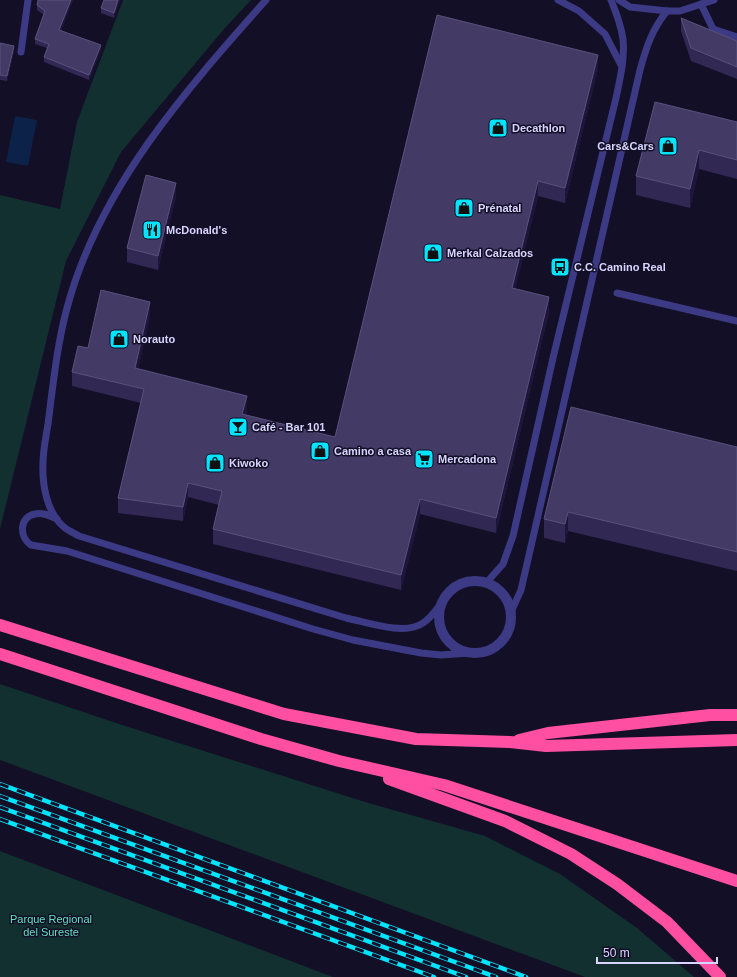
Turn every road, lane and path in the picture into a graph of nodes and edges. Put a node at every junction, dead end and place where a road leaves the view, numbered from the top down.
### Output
1 (28, 0) edge
2 (266, 0) edge
3 (558, 0) edge
4 (611, 0) edge
5 (618, 0) edge
6 (714, 0) edge
7 (701, 4) junction
8 (667, 11) junction
9 (737, 37) edge
10 (21, 52) dead end
11 (622, 67) junction
12 (617, 293) dead end
13 (737, 321) edge
14 (57, 519) junction
15 (487, 582) junction
16 (440, 605) junction
17 (511, 612) junction
18 (0, 625) edge
19 (469, 653) junction
20 (0, 654) edge
21 (737, 716) edge
22 (737, 740) edge
23 (510, 742) junction
24 (339, 761) junction
25 (737, 881) edge
26 (720, 977) edge

1 - 10 lane
2 - 14 lane
3 - 11 lane
4 - 11 lane
5 - 8 lane
6 - 7 lane
7 - 8 lane
7 - 9 lane
8 - 17 lane
11 - 15 lane
12 - 13 lane
14 - 16 lane
14 - 19 lane
15 - 16 street
15 - 17 street
16 - 19 street
17 - 19 street
18 - 23 highway
20 - 24 highway
21 - 23 highway
22 - 23 highway
24 - 25 highway
24 - 26 highway

